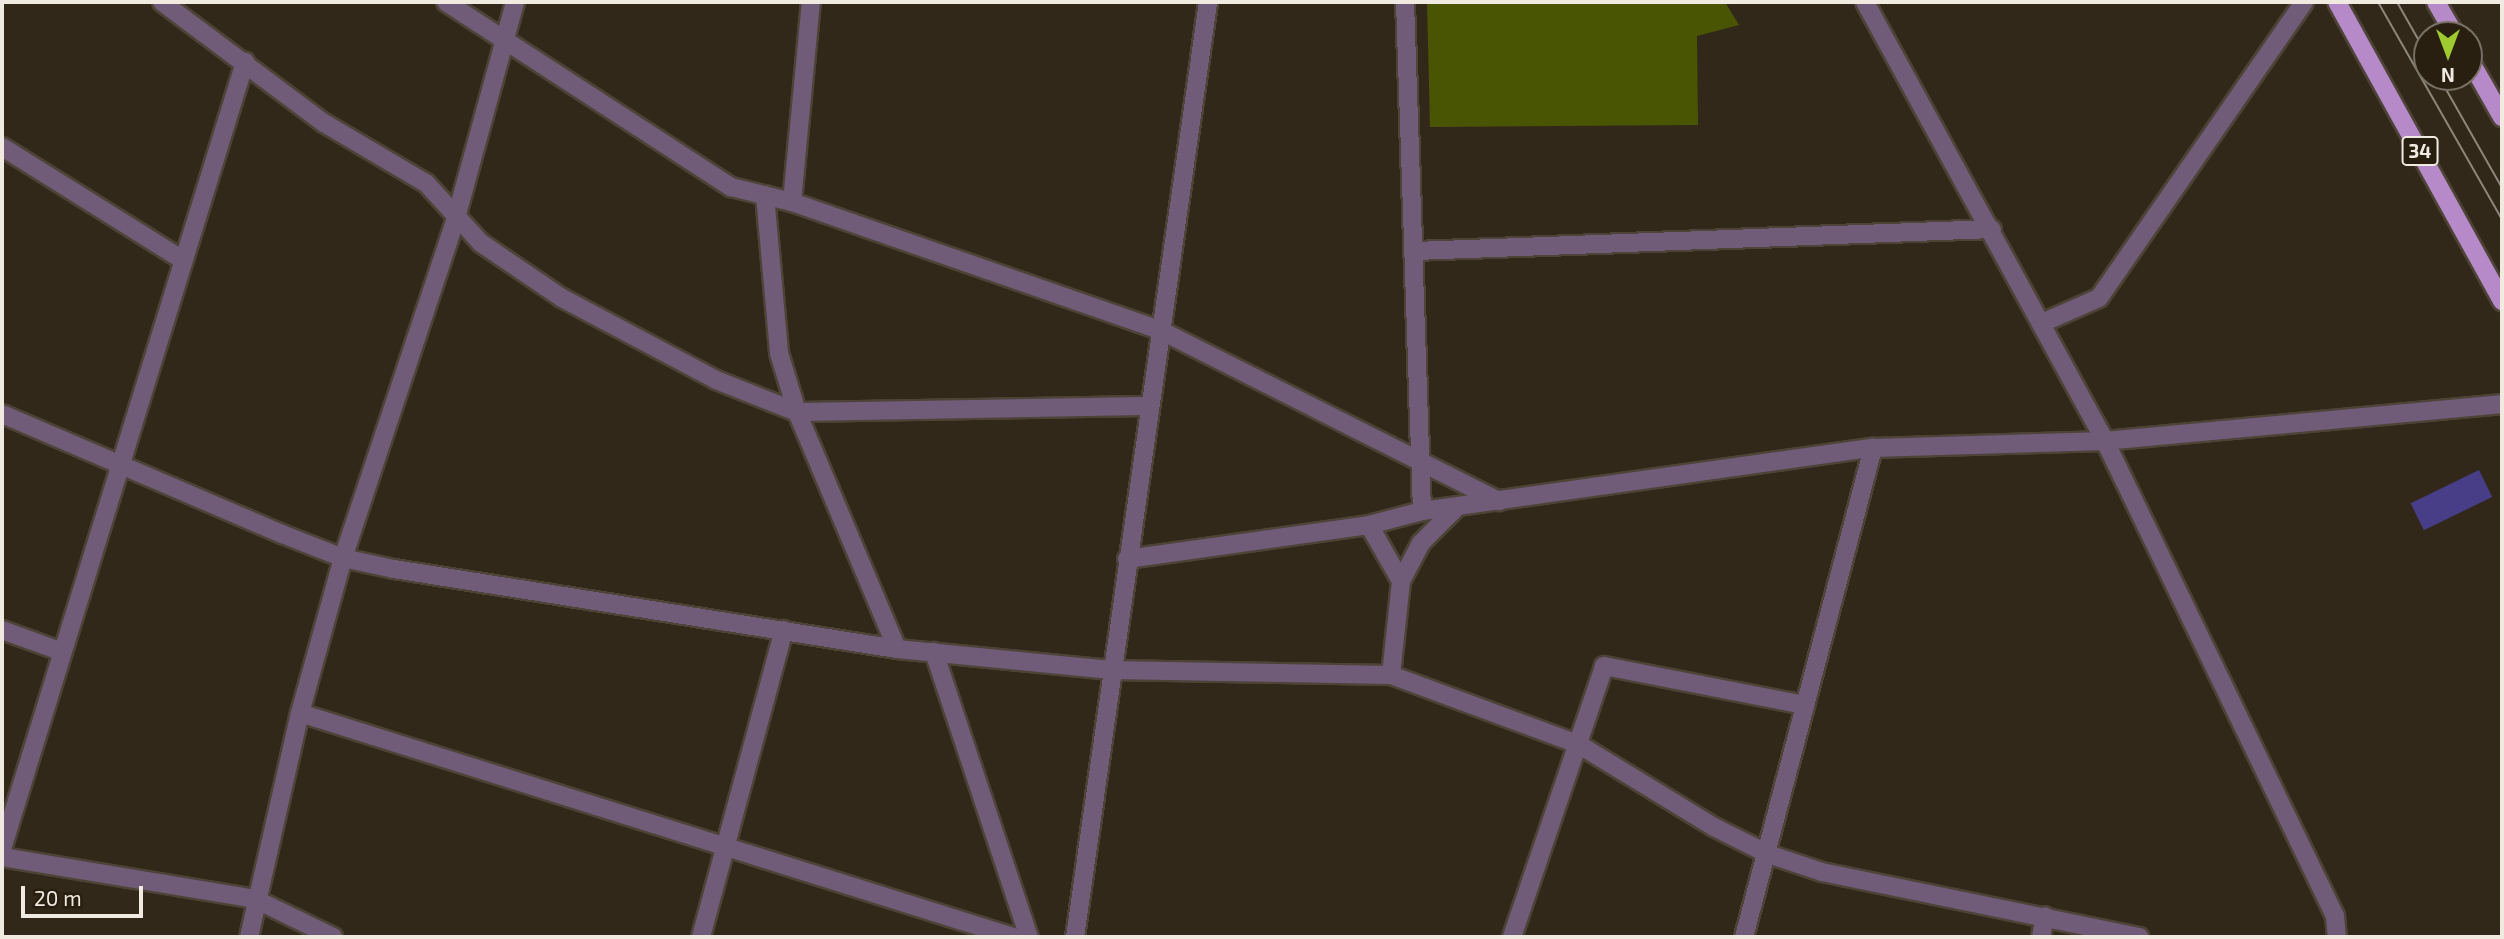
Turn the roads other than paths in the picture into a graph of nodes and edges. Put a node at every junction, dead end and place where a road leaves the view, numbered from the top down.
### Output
1 (162, 2) edge
2 (446, 2) edge
3 (514, 2) edge
4 (811, 2) edge
5 (1208, 2) edge
6 (1405, 2) edge
7 (1865, 2) edge
8 (2304, 2) edge
9 (2337, 2) edge
10 (2436, 2) edge
11 (2447, 21) edge
12 (502, 39) junction
13 (245, 62) junction
14 (2483, 84) edge
15 (2502, 117) edge
16 (2, 147) edge
17 (765, 195) junction
18 (792, 202) junction
19 (456, 218) junction
20 (1992, 229) junction
21 (1415, 251) junction
22 (181, 259) junction
23 (2502, 301) edge
24 (2042, 323) junction
25 (1160, 330) junction
26 (2502, 404) edge
27 (1149, 407) junction
28 (797, 412) junction
29 (2, 414) edge
30 (2105, 441) junction
31 (1873, 448) junction
32 (1421, 462) junction
33 (119, 463) junction
34 (1499, 501) junction
35 (1457, 507) junction
36 (1422, 511) junction
37 (1369, 525) junction
38 (343, 558) junction
39 (1127, 559) junction
40 (1401, 581) junction
41 (2, 631) edge
42 (784, 631) junction
43 (897, 649) junction
44 (60, 651) junction
45 (934, 652) junction
46 (1111, 670) junction
47 (1391, 675) junction
48 (1805, 705) junction
49 (300, 713) junction
50 (1577, 744) junction
51 (726, 846) junction
52 (2, 849) edge
53 (1768, 854) junction
54 (2, 857) edge
55 (255, 899) junction
56 (2045, 916) junction
57 (250, 937) edge
58 (333, 937) edge
59 (701, 937) edge
60 (1013, 937) edge
61 (1029, 937) edge
62 (1076, 937) edge
63 (1512, 937) edge
64 (1745, 937) edge
65 (2041, 937) edge
66 (2139, 937) edge
67 (2337, 937) edge

1 - 13 street
2 - 12 street
3 - 12 street
4 - 18 street
5 - 25 street
6 - 21 street
7 - 20 street
8 - 24 street
9 - 23 main road, 34
10 - 11 main road
12 - 17 street
12 - 19 street
13 - 19 street
13 - 22 street
14 - 15 main road
16 - 22 street
17 - 18 street
17 - 28 street
18 - 25 street
19 - 28 street
19 - 38 street
20 - 21 street
20 - 24 street
21 - 32 street
22 - 33 street
24 - 30 street
25 - 27 street
25 - 32 street
26 - 30 street
27 - 28 street
27 - 39 street
28 - 43 street
29 - 33 street
30 - 31 street
30 - 67 street
31 - 34 street
31 - 48 street
32 - 34 street
32 - 36 street
33 - 38 street
33 - 44 street
34 - 35 street
35 - 36 street
35 - 40 street
36 - 37 street
37 - 39 street
37 - 40 street
38 - 42 street
38 - 49 street
39 - 46 street
40 - 47 street
41 - 44 street
42 - 43 street
42 - 51 street
43 - 45 street
44 - 52 street
45 - 46 street
45 - 61 street
46 - 47 street
46 - 62 street
47 - 50 street
48 - 50 street
48 - 53 street
49 - 51 street
49 - 55 street
50 - 53 street
50 - 63 street
51 - 59 street
51 - 60 street
53 - 56 street
53 - 64 street
54 - 55 street
55 - 57 street
55 - 58 street
56 - 65 street
56 - 66 street

